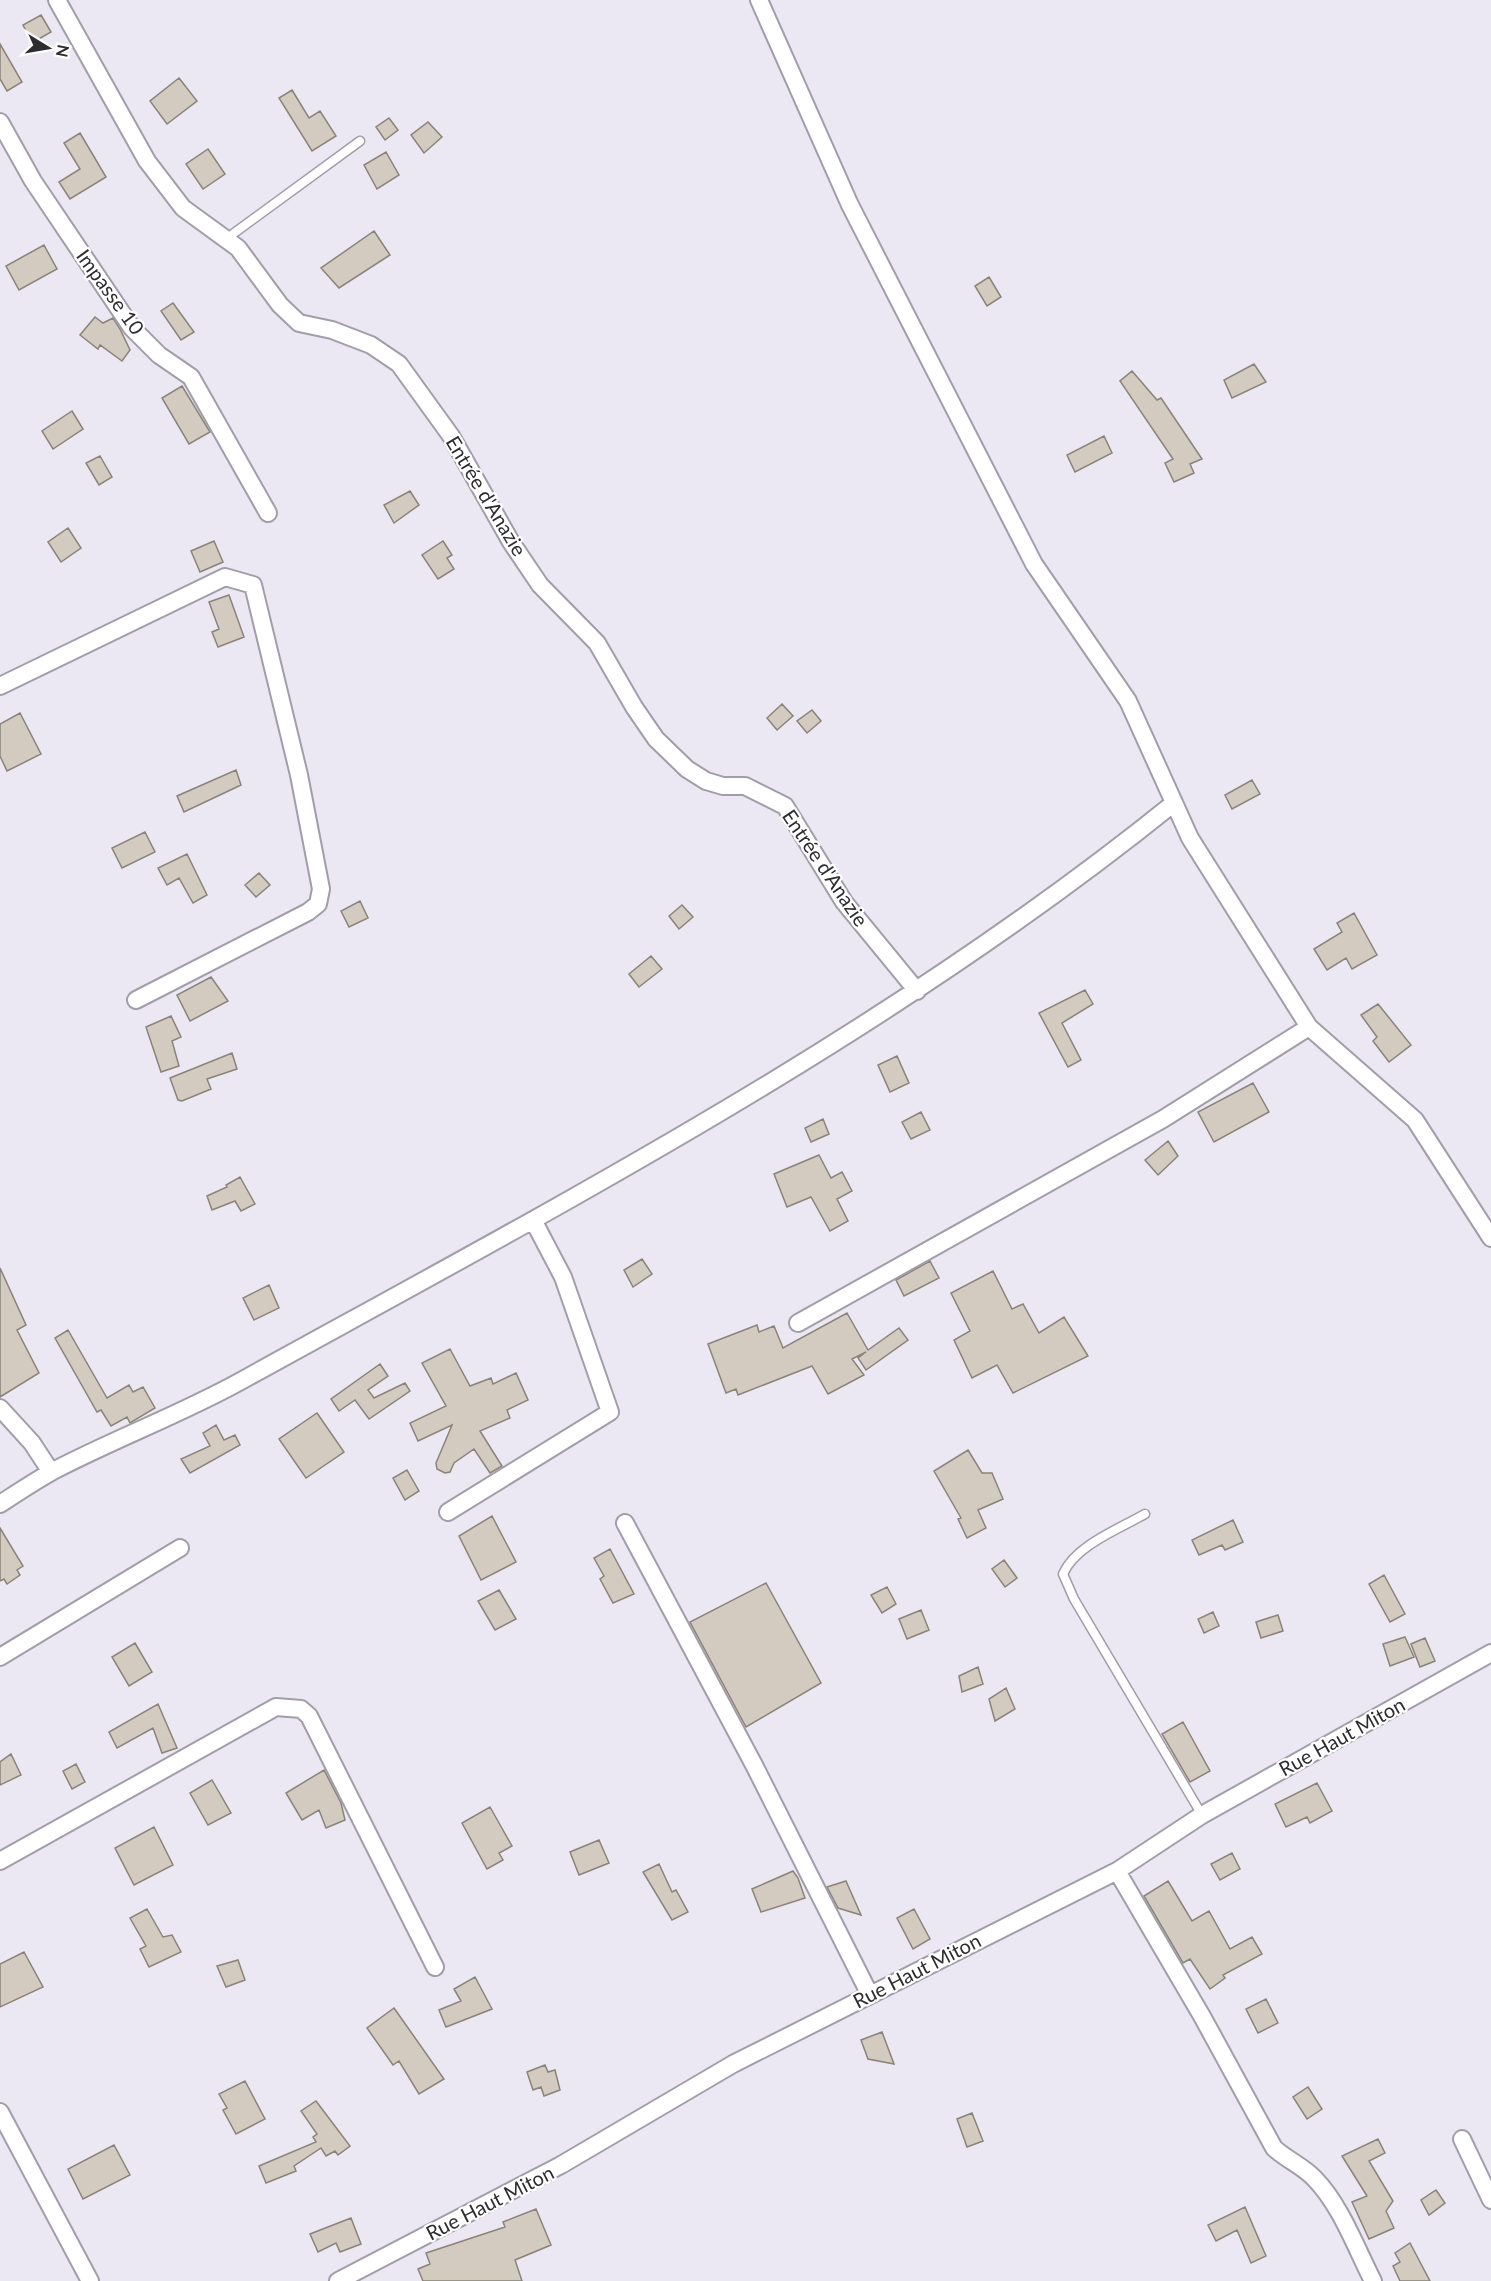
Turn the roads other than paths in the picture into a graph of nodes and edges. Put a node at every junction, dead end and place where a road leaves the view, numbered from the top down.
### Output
1 (57, 0) edge
2 (759, 0) edge
3 (0, 122) edge
4 (360, 141) dead end
5 (226, 239) junction
6 (268, 513) dead end
7 (0, 686) edge
8 (1174, 803) junction
9 (917, 991) junction
10 (136, 1000) dead end
11 (1309, 1027) junction
12 (533, 1220) junction
13 (1491, 1239) edge
14 (798, 1323) dead end
15 (0, 1408) edge
16 (51, 1472) junction
17 (0, 1504) edge
18 (448, 1512) dead end
19 (1145, 1514) dead end
20 (625, 1523) dead end
21 (180, 1548) dead end
22 (1491, 1653) edge
23 (0, 1657) edge
24 (1202, 1815) junction
25 (0, 1862) edge
26 (1117, 1871) junction
27 (435, 1967) dead end
28 (870, 1995) junction
29 (0, 2112) edge
30 (1462, 2139) dead end
31 (1491, 2200) edge
32 (90, 2281) edge
33 (338, 2281) edge
34 (1373, 2281) edge

1 - 5 street, Entrée d'Anazie
2 - 8 street
3 - 6 street, Impasse 10
4 - 5 lane
5 - 9 street, Entrée d'Anazie
7 - 10 street
8 - 9 street
8 - 11 street
9 - 12 street
11 - 13 street
11 - 14 street
12 - 16 street
12 - 18 street
15 - 16 street
16 - 17 street
19 - 24 lane
20 - 28 street
21 - 23 street
22 - 24 street, Rue Haut Miton
24 - 26 street, Rue Haut Miton
25 - 27 street
26 - 28 street, Rue Haut Miton
26 - 34 street
28 - 33 street, Rue Haut Miton
29 - 32 street
30 - 31 street

